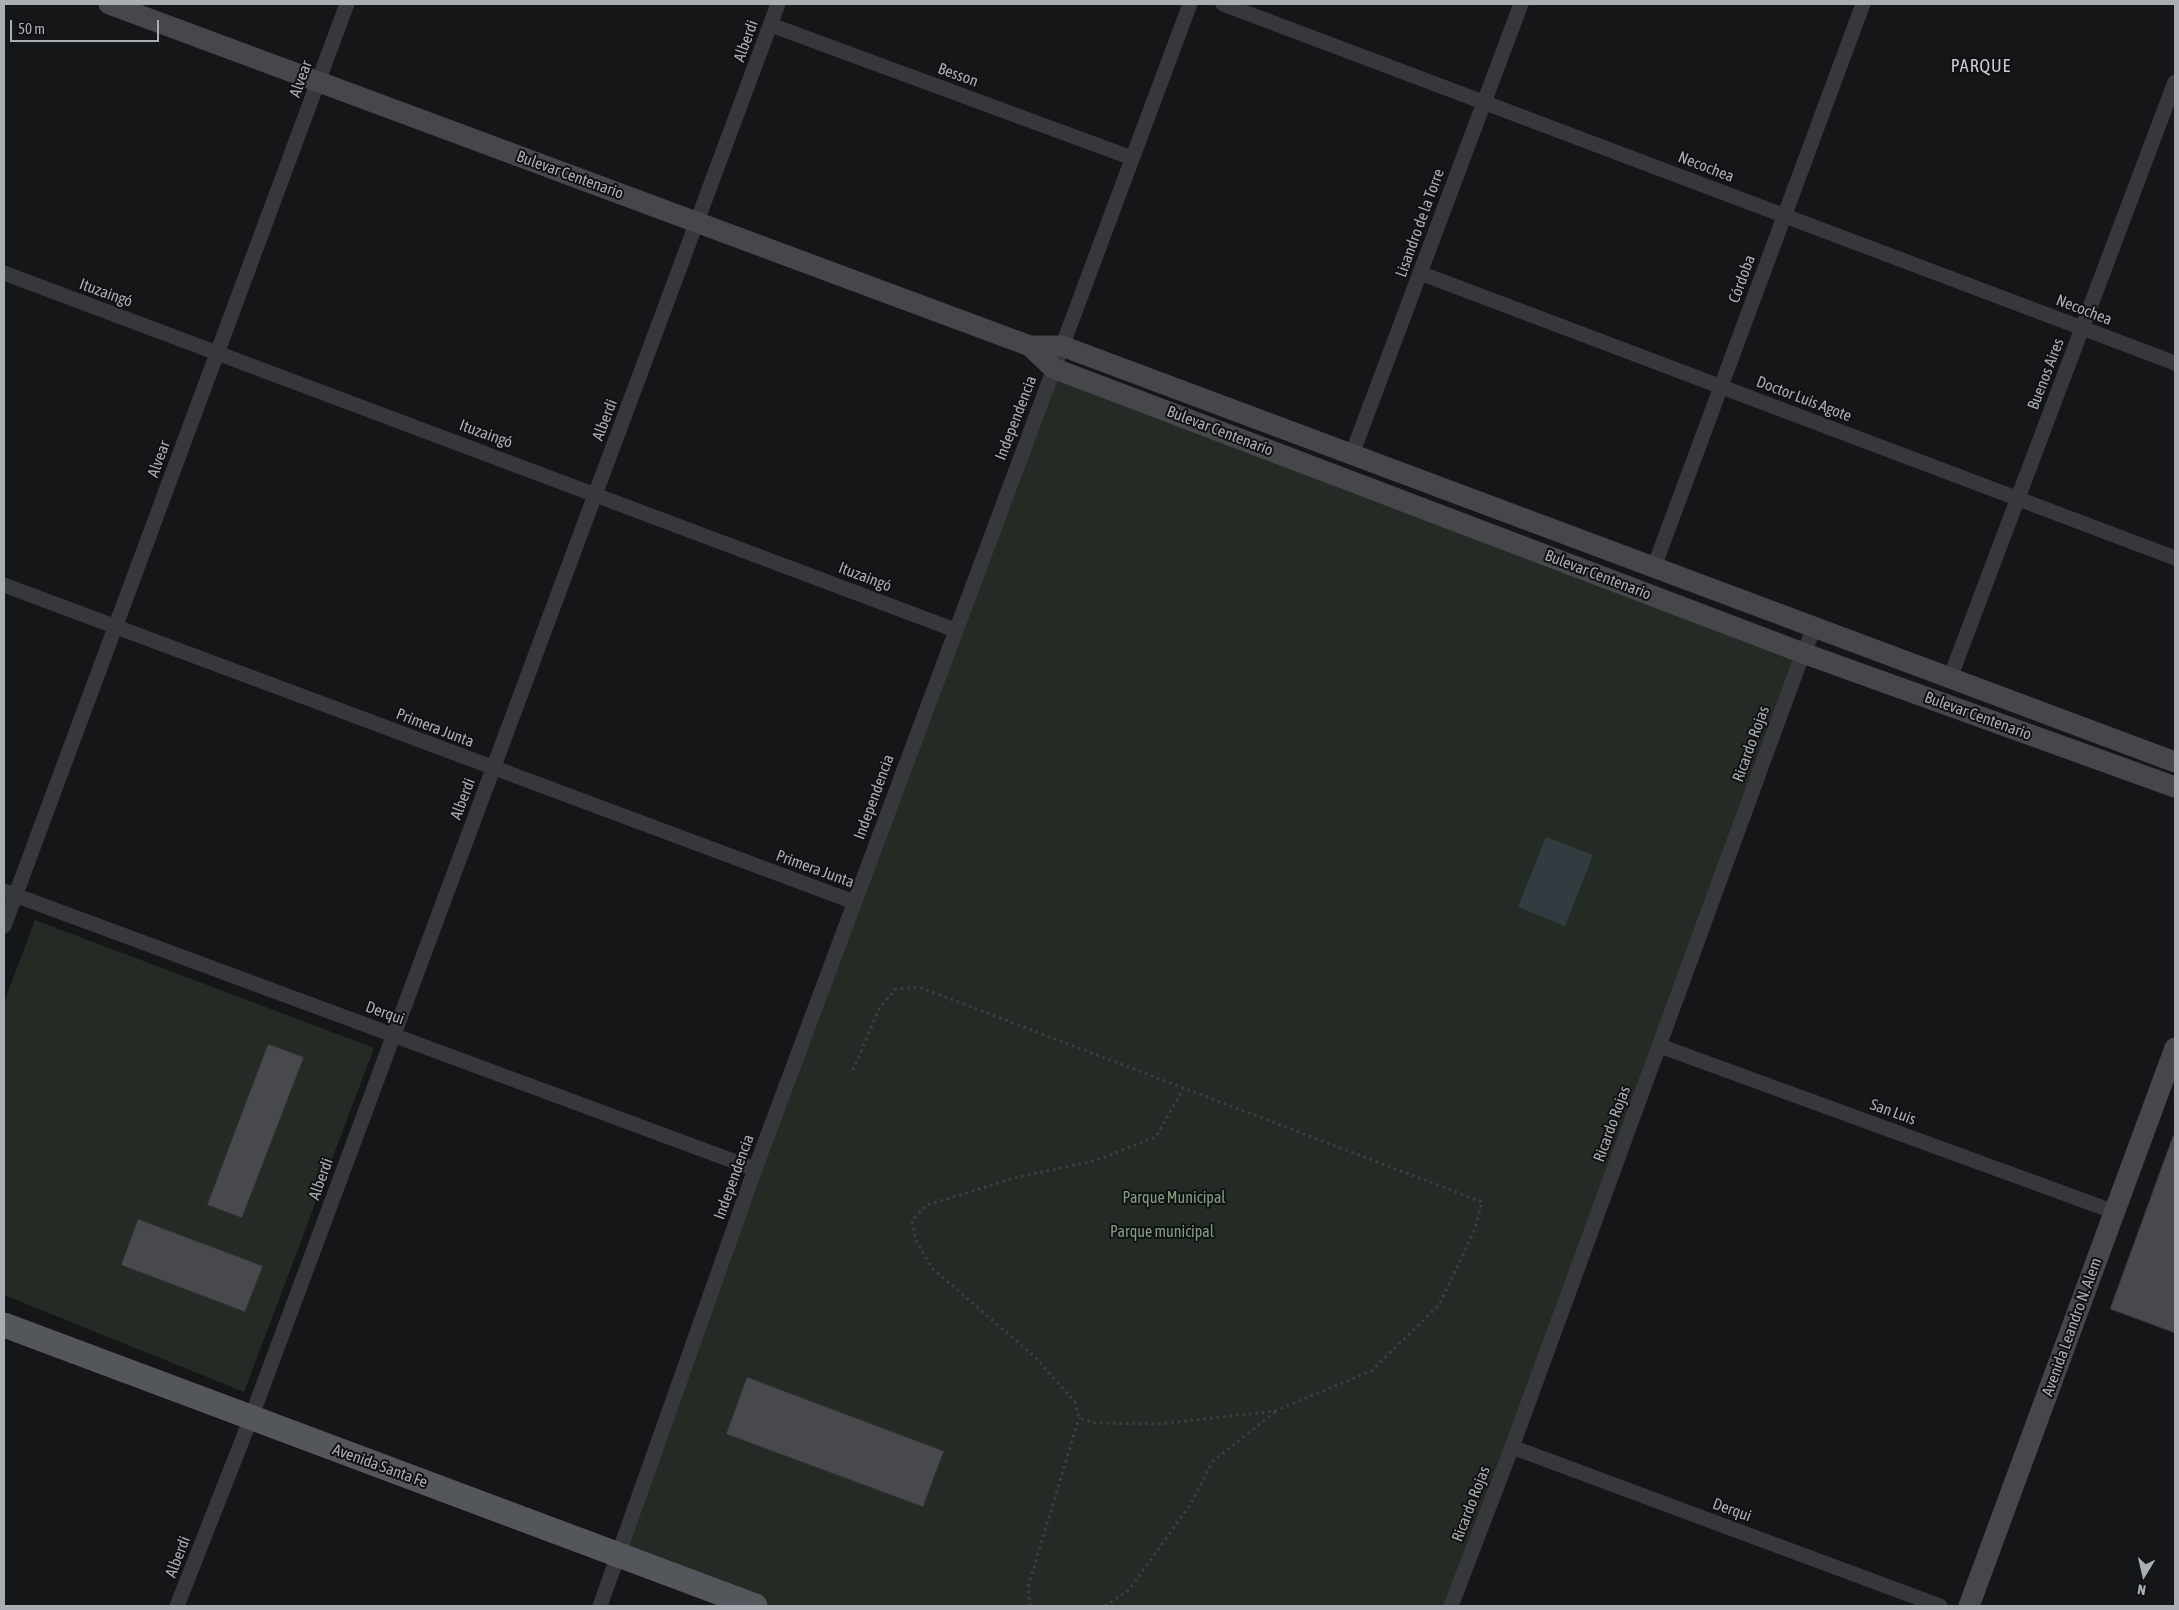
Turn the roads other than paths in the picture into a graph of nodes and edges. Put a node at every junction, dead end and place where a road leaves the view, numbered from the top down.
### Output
1 (110, 4) edge
2 (347, 4) edge
3 (778, 4) edge
4 (1190, 4) edge
5 (1224, 4) edge
6 (1520, 4) edge
7 (1863, 4) edge
8 (771, 25) junction
9 (318, 81) junction
10 (2175, 82) edge
11 (1484, 102) junction
12 (1132, 158) junction
13 (1784, 216) junction
14 (698, 222) junction
15 (4, 273) edge
16 (1420, 273) junction
17 (2082, 328) junction
18 (1030, 346) junction
19 (1062, 346) junction
20 (217, 353) junction
21 (2175, 363) edge
22 (1053, 368) junction
23 (1721, 386) junction
24 (1352, 454) junction
25 (596, 494) junction
26 (2018, 499) junction
27 (2175, 558) edge
28 (1654, 567) junction
29 (4, 585) edge
30 (116, 626) junction
31 (1815, 627) junction
32 (955, 630) junction
33 (1803, 653) junction
34 (1950, 678) junction
35 (2175, 762) edge
36 (493, 768) junction
37 (2175, 788) edge
38 (10, 893) edge
39 (854, 902) junction
40 (4, 926) edge
41 (393, 1035) junction
42 (1660, 1046) junction
43 (2175, 1048) edge
44 (755, 1169) junction
45 (2115, 1212) junction
46 (4, 1325) edge
47 (251, 1418) junction
48 (1512, 1447) junction
49 (618, 1555) junction
50 (177, 1606) edge
51 (600, 1606) edge
52 (756, 1606) edge
53 (1451, 1606) edge
54 (1940, 1606) edge
55 (1970, 1606) edge

1 - 9 main road, Bulevar Centenario
2 - 9 street, Alvear
3 - 8 street, Alberdi
4 - 12 street, Independencia
5 - 11 street, Necochea
6 - 11 street, Lisandro de la Torre
7 - 13 street, Córdoba
8 - 12 street, Besson
8 - 14 street, Alberdi
9 - 14 main road, Bulevar Centenario
9 - 20 street, Alvear
10 - 17 street, Buenos Aires
11 - 13 street, Necochea
11 - 16 street, Lisandro de la Torre
12 - 19 street, Independencia
13 - 17 street, Necochea
13 - 23 street, Córdoba
14 - 18 main road, Bulevar Centenario
14 - 25 street, Alberdi
15 - 20 street, Ituzaingó
16 - 23 street, Doctor Luis Agote
16 - 24 street, Lisandro de la Torre
17 - 21 street, Necochea
17 - 26 street, Buenos Aires
18 - 19 main road, Bulevar Centenario
18 - 22 main road, Bulevar Centenario
19 - 22 street, Independencia
19 - 24 main road, Bulevar Centenario
20 - 25 street, Ituzaingó
20 - 30 street, Alvear
22 - 32 street, Independencia
22 - 33 main road, Bulevar Centenario
23 - 26 street, Doctor Luis Agote
23 - 28 street, Córdoba
24 - 28 main road, Bulevar Centenario
25 - 32 street, Ituzaingó
25 - 36 street, Alberdi
26 - 27 street, Doctor Luis Agote
26 - 34 street, Buenos Aires
28 - 31 main road, Bulevar Centenario
29 - 30 street, Primera Junta
30 - 36 street, Primera Junta
30 - 38 street, Alvear
31 - 33 street, Ricardo Rojas
31 - 34 main road, Bulevar Centenario
32 - 39 street, Independencia
33 - 37 main road, Bulevar Centenario
33 - 42 street, Ricardo Rojas
34 - 35 main road, Bulevar Centenario
36 - 39 street, Primera Junta
36 - 41 street, Alberdi
38 - 40 street, Alvear
38 - 41 street, Derqui
39 - 44 street, Independencia
41 - 44 street, Derqui
41 - 47 street, Alberdi
42 - 45 street, San Luis
42 - 48 street, Ricardo Rojas
43 - 45 main road, Avenida Leandro N. Alem
44 - 49 street, Independencia
45 - 55 main road, Avenida Leandro N. Alem
46 - 47 main road, Avenida Santa Fe
47 - 49 main road, Avenida Santa Fe
47 - 50 street, Alberdi
48 - 53 street, Ricardo Rojas
48 - 54 street, Derqui
49 - 51 street, Independencia
49 - 52 main road, Avenida Santa Fe

